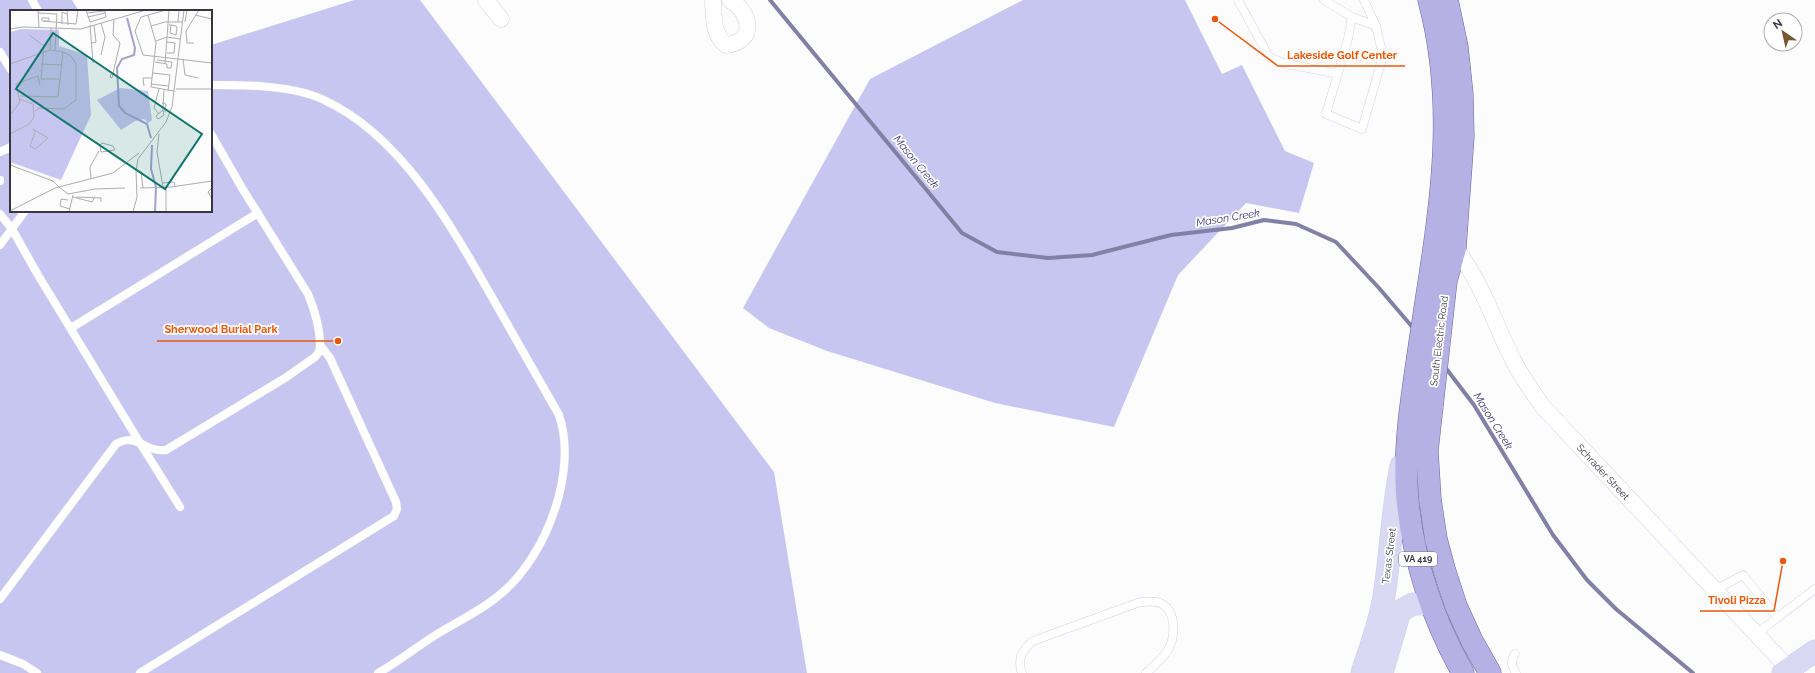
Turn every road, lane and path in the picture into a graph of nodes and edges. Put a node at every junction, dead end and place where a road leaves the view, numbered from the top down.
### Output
1 (32, 0) edge
2 (486, 0) edge
3 (713, 0) edge
4 (730, 0) edge
5 (1238, 0) edge
6 (1324, 0) edge
7 (1364, 0) edge
8 (1429, 0) edge
9 (1447, 0) edge
10 (37, 10) edge
11 (1352, 17) junction
12 (502, 19) dead end
13 (1376, 26) junction
14 (0, 52) edge
15 (10, 68) edge
16 (1338, 74) junction
17 (212, 85) edge
18 (212, 136) edge
19 (10, 147) edge
20 (0, 152) edge
21 (24, 212) edge
22 (258, 213) junction
23 (0, 214) edge
24 (12, 229) junction
25 (0, 245) edge
26 (1455, 248) junction
27 (70, 328) junction
28 (320, 345) junction
29 (1408, 437) junction
30 (140, 443) junction
31 (180, 508) dead end
32 (1715, 590) junction
33 (1815, 590) edge
34 (0, 599) edge
35 (1431, 604) junction
36 (1778, 618) junction
37 (1756, 634) junction
38 (1815, 651) edge
39 (0, 654) edge
40 (1515, 654) dead end
41 (1786, 671) edge
42 (37, 673) edge
43 (140, 673) edge
44 (378, 673) edge
45 (1022, 673) edge
46 (1146, 673) edge
47 (1362, 673) edge
48 (1382, 673) edge
49 (1463, 673) edge
50 (1490, 673) edge
51 (1516, 673) edge

1 - 10 lane
2 - 12 street
3 - 4 street
5 - 16 lane
6 - 11 lane
7 - 13 lane
8 - 29 main road, South Electric Road
9 - 26 main road, South Electric Road
11 - 13 lane
11 - 16 lane
13 - 16 lane
14 - 15 lane
17 - 44 lane
18 - 22 lane
19 - 20 lane
21 - 24 lane
22 - 27 lane
22 - 28 lane
23 - 24 lane
24 - 25 lane
24 - 27 lane
26 - 32 street, Schrader Street
26 - 50 main road, South Electric Road
27 - 30 lane
28 - 30 lane
28 - 43 lane
29 - 35 main road, South Electric Road / VA 419
29 - 47 main road, Texas Street
30 - 31 lane
30 - 34 lane
32 - 36 lane
32 - 37 street, Schrader Street
33 - 36 lane
35 - 48 main road
35 - 49 main road, South Electric Road / VA 419
36 - 37 lane
37 - 41 street, Schrader Street
38 - 41 main road
39 - 42 lane
40 - 51 lane
45 - 46 lane

